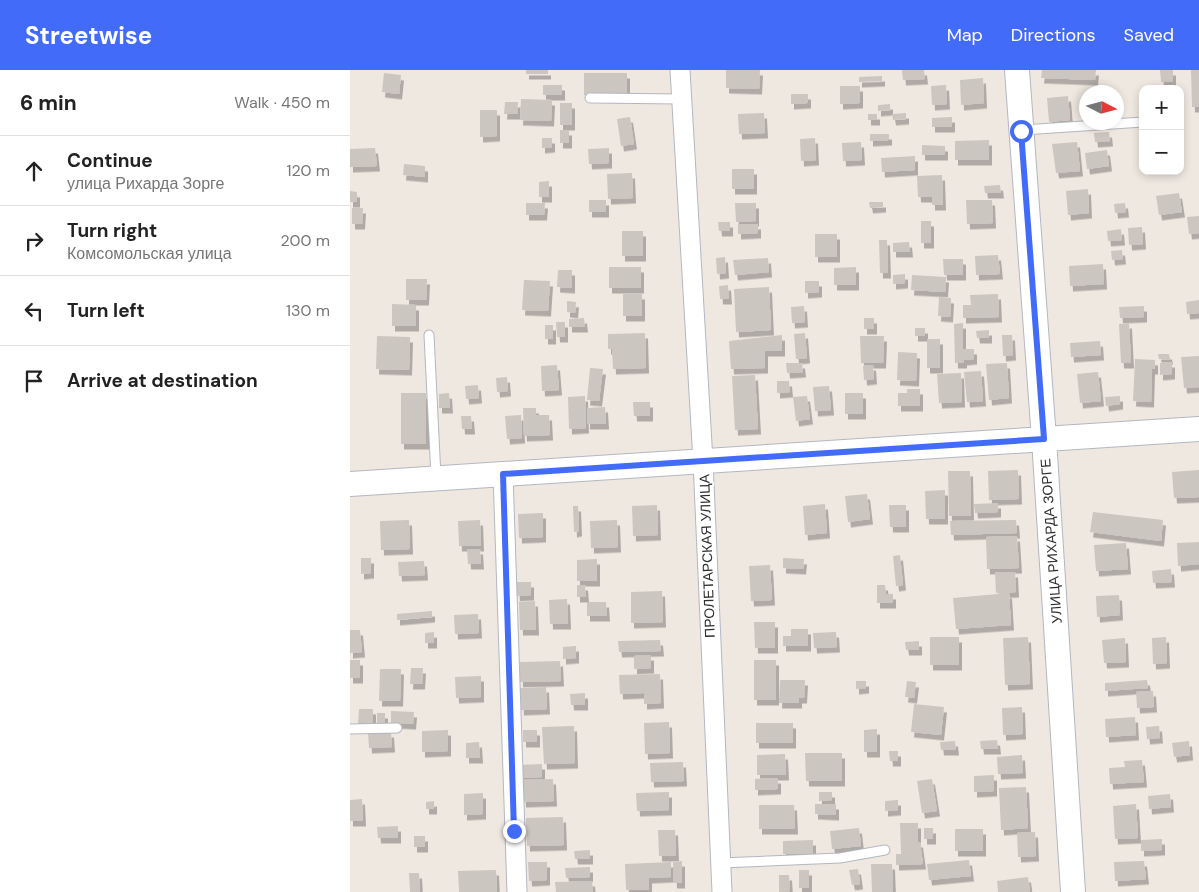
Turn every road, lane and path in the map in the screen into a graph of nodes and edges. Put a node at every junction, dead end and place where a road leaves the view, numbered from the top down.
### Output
1 (680, 70) edge
2 (1017, 70) edge
3 (590, 98) dead end
4 (682, 99) junction
5 (1139, 122) edge
6 (1021, 131) junction
7 (429, 335) dead end
8 (1199, 429) edge
9 (1044, 439) junction
10 (703, 461) junction
11 (503, 474) junction
12 (436, 479) junction
13 (350, 484) edge
14 (397, 728) dead end
15 (350, 729) edge
16 (885, 850) dead end
17 (721, 863) junction
18 (517, 892) edge
19 (722, 892) edge
20 (1073, 892) edge

1 - 4 street, ПРОЛЕТАРСКАЯ УЛИЦА
2 - 6 street, УЛИЦА РИХАРДА ЗОРГЕ
3 - 4 lane
4 - 10 street, ПРОЛЕТАРСКАЯ УЛИЦА
5 - 6 lane
6 - 9 street, УЛИЦА РИХАРДА ЗОРГЕ
7 - 12 lane
8 - 9 street
9 - 10 street
9 - 20 street, УЛИЦА РИХАРДА ЗОРГЕ
10 - 11 street
10 - 17 street, ПРОЛЕТАРСКАЯ УЛИЦА
11 - 12 street
11 - 18 street
12 - 13 street
14 - 15 lane
16 - 17 lane
17 - 19 street, ПРОЛЕТАРСКАЯ УЛИЦА

